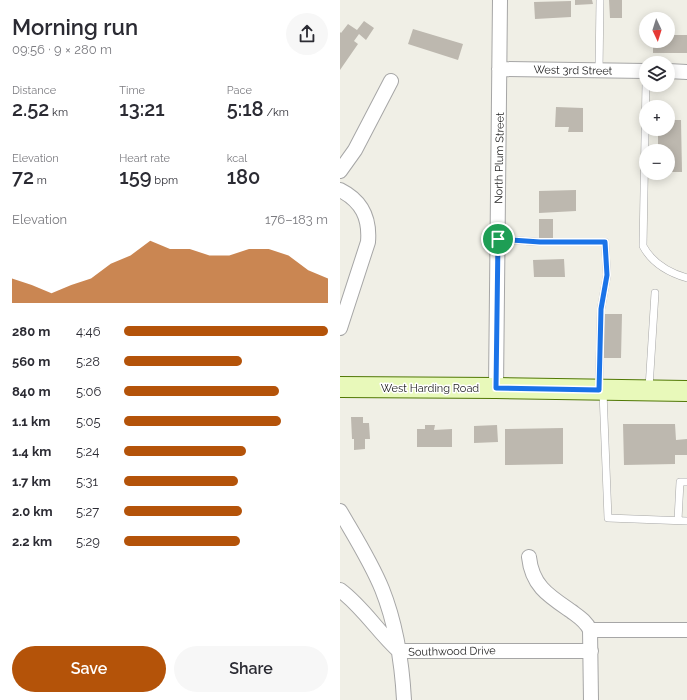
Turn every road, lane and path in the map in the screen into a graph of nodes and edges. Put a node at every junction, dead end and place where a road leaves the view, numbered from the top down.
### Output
1 (500, 0) edge
2 (600, 0) edge
3 (499, 69) junction
4 (599, 71) junction
5 (639, 71) edge
6 (675, 71) edge
7 (687, 72) edge
8 (391, 81) dead end
9 (646, 92) edge
10 (340, 171) edge
11 (340, 190) edge
12 (498, 239) junction
13 (687, 278) edge
14 (655, 293) dead end
15 (340, 328) edge
16 (340, 387) edge
17 (496, 388) junction
18 (601, 390) junction
19 (649, 390) junction
20 (687, 391) edge
21 (687, 482) edge
22 (340, 511) edge
23 (678, 520) junction
24 (687, 520) edge
25 (529, 557) dead end
26 (340, 590) edge
27 (590, 630) junction
28 (687, 630) edge
29 (399, 651) junction
30 (591, 651) junction
31 (404, 700) edge
32 (591, 700) edge

1 - 3 street, North Plum Street
2 - 4 lane
3 - 4 street, West 3rd Street
3 - 12 street, North Plum Street
4 - 5 street, West 3rd Street
6 - 7 street
8 - 10 street
9 - 13 lane
11 - 15 street
12 - 17 street, North Plum Street
12 - 18 lane
14 - 19 lane
16 - 17 street, West Harding Road
17 - 18 street, West Harding Road
18 - 19 street, West Harding Road
18 - 23 lane
19 - 20 street, West Harding Road
21 - 23 lane
22 - 29 street
23 - 24 lane
25 - 27 street
26 - 29 street, Southwood Drive
27 - 28 street
27 - 30 street
29 - 30 street, Southwood Drive
29 - 31 street
30 - 32 street

